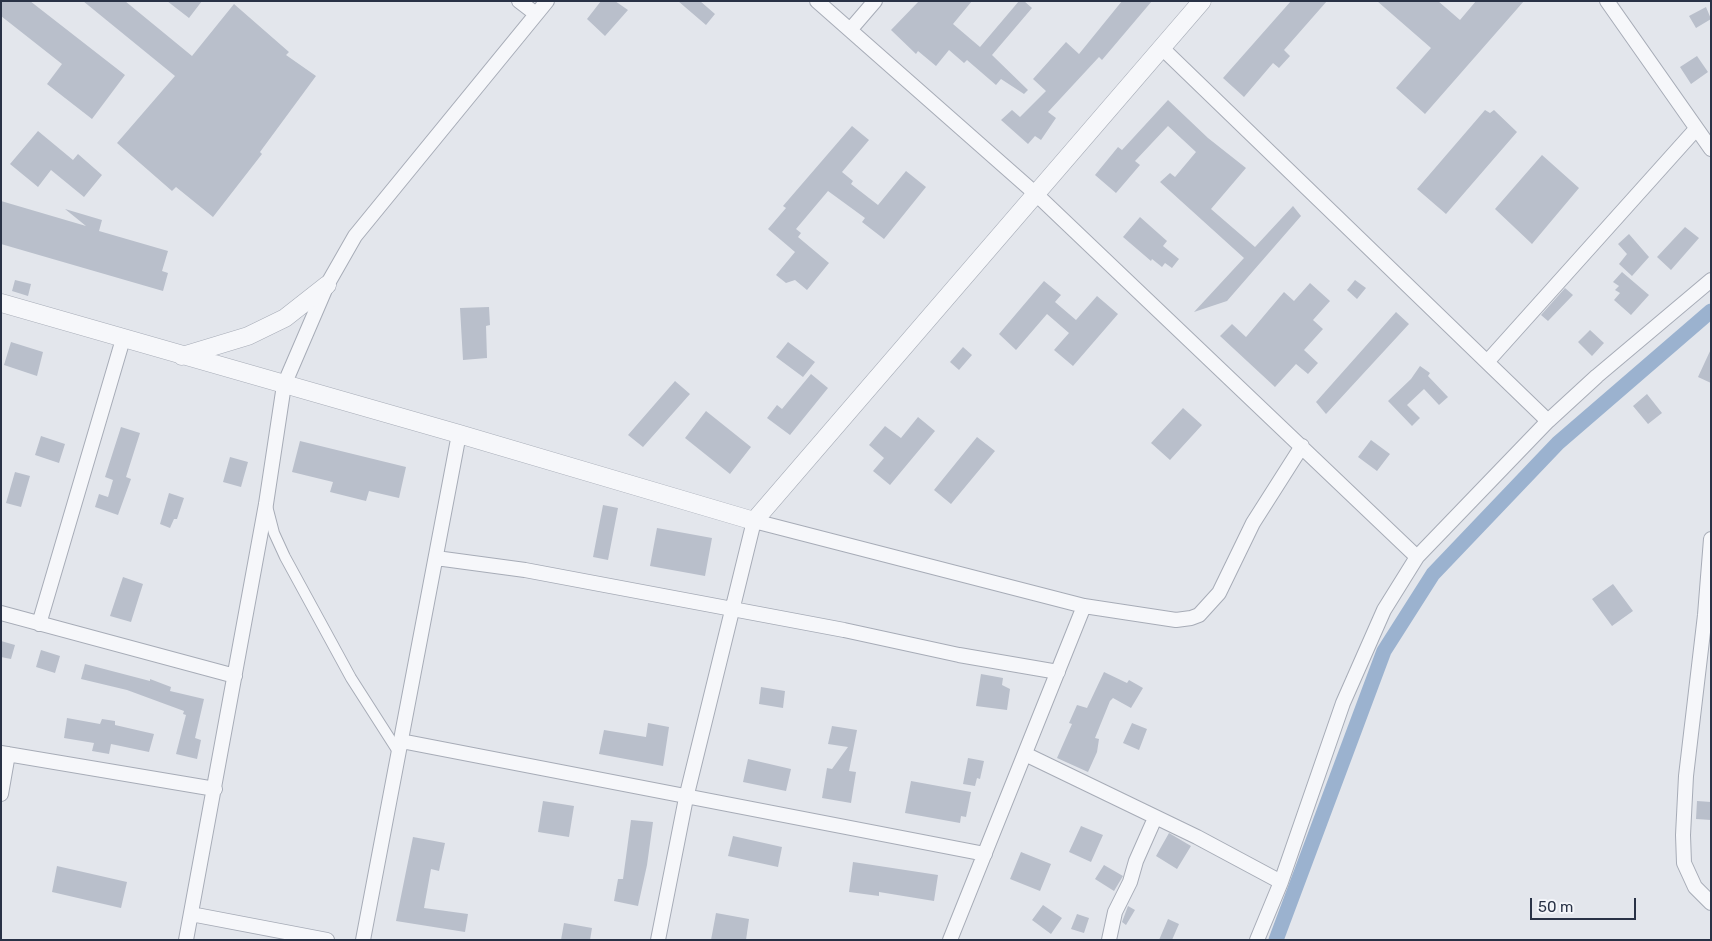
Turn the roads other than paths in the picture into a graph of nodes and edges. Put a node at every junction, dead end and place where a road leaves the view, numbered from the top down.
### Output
1 (519, 1) edge
2 (547, 1) edge
3 (817, 1) edge
4 (874, 1) edge
5 (1202, 1) edge
6 (1607, 1) edge
7 (536, 14) junction
8 (850, 30) junction
9 (1163, 49) junction
10 (1696, 129) junction
11 (1711, 149) edge
12 (1037, 195) junction
13 (1711, 280) edge
14 (327, 285) junction
15 (1, 304) edge
16 (122, 339) junction
17 (182, 356) junction
18 (1487, 362) junction
19 (284, 385) junction
20 (1548, 421) junction
21 (458, 434) junction
22 (1302, 446) junction
23 (266, 504) junction
24 (754, 521) junction
25 (1711, 539) edge
26 (1417, 557) junction
27 (436, 558) junction
28 (1084, 606) junction
29 (733, 609) junction
30 (1, 613) edge
31 (39, 624) junction
32 (1058, 672) junction
33 (235, 676) junction
34 (400, 747) junction
35 (5, 753) edge
36 (1025, 754) junction
37 (215, 789) junction
38 (1, 794) edge
39 (686, 798) junction
40 (1155, 818) junction
41 (984, 854) junction
42 (1281, 882) junction
43 (1711, 903) edge
44 (191, 914) junction
45 (186, 940) edge
46 (327, 940) edge
47 (364, 940) edge
48 (658, 940) edge
49 (950, 940) edge
50 (1109, 940) edge
51 (1257, 940) edge

1 - 7 street
2 - 7 street
3 - 8 street
4 - 8 street
5 - 9 street
6 - 10 street
7 - 14 street
8 - 12 street
9 - 12 street
9 - 18 street
10 - 11 street
10 - 18 street
12 - 22 street
12 - 24 street
13 - 20 street
14 - 17 street
14 - 19 street
15 - 16 street
16 - 17 street
16 - 31 street
17 - 19 street
18 - 20 street
19 - 21 street
19 - 23 street
20 - 26 street
21 - 24 street
21 - 27 street
22 - 26 street
22 - 28 street
23 - 33 street
23 - 34 street
24 - 28 street
24 - 29 street
25 - 43 street
26 - 42 street
27 - 29 street
27 - 34 street
28 - 32 street
29 - 32 street
29 - 39 street
30 - 31 street
31 - 33 street
32 - 36 street
33 - 37 street
34 - 39 street
34 - 47 street
35 - 37 street
35 - 38 street
36 - 40 street
36 - 41 street
37 - 44 street
39 - 41 street
39 - 48 street
40 - 42 street
40 - 50 street
41 - 49 street
42 - 51 street
44 - 45 street
44 - 46 street

